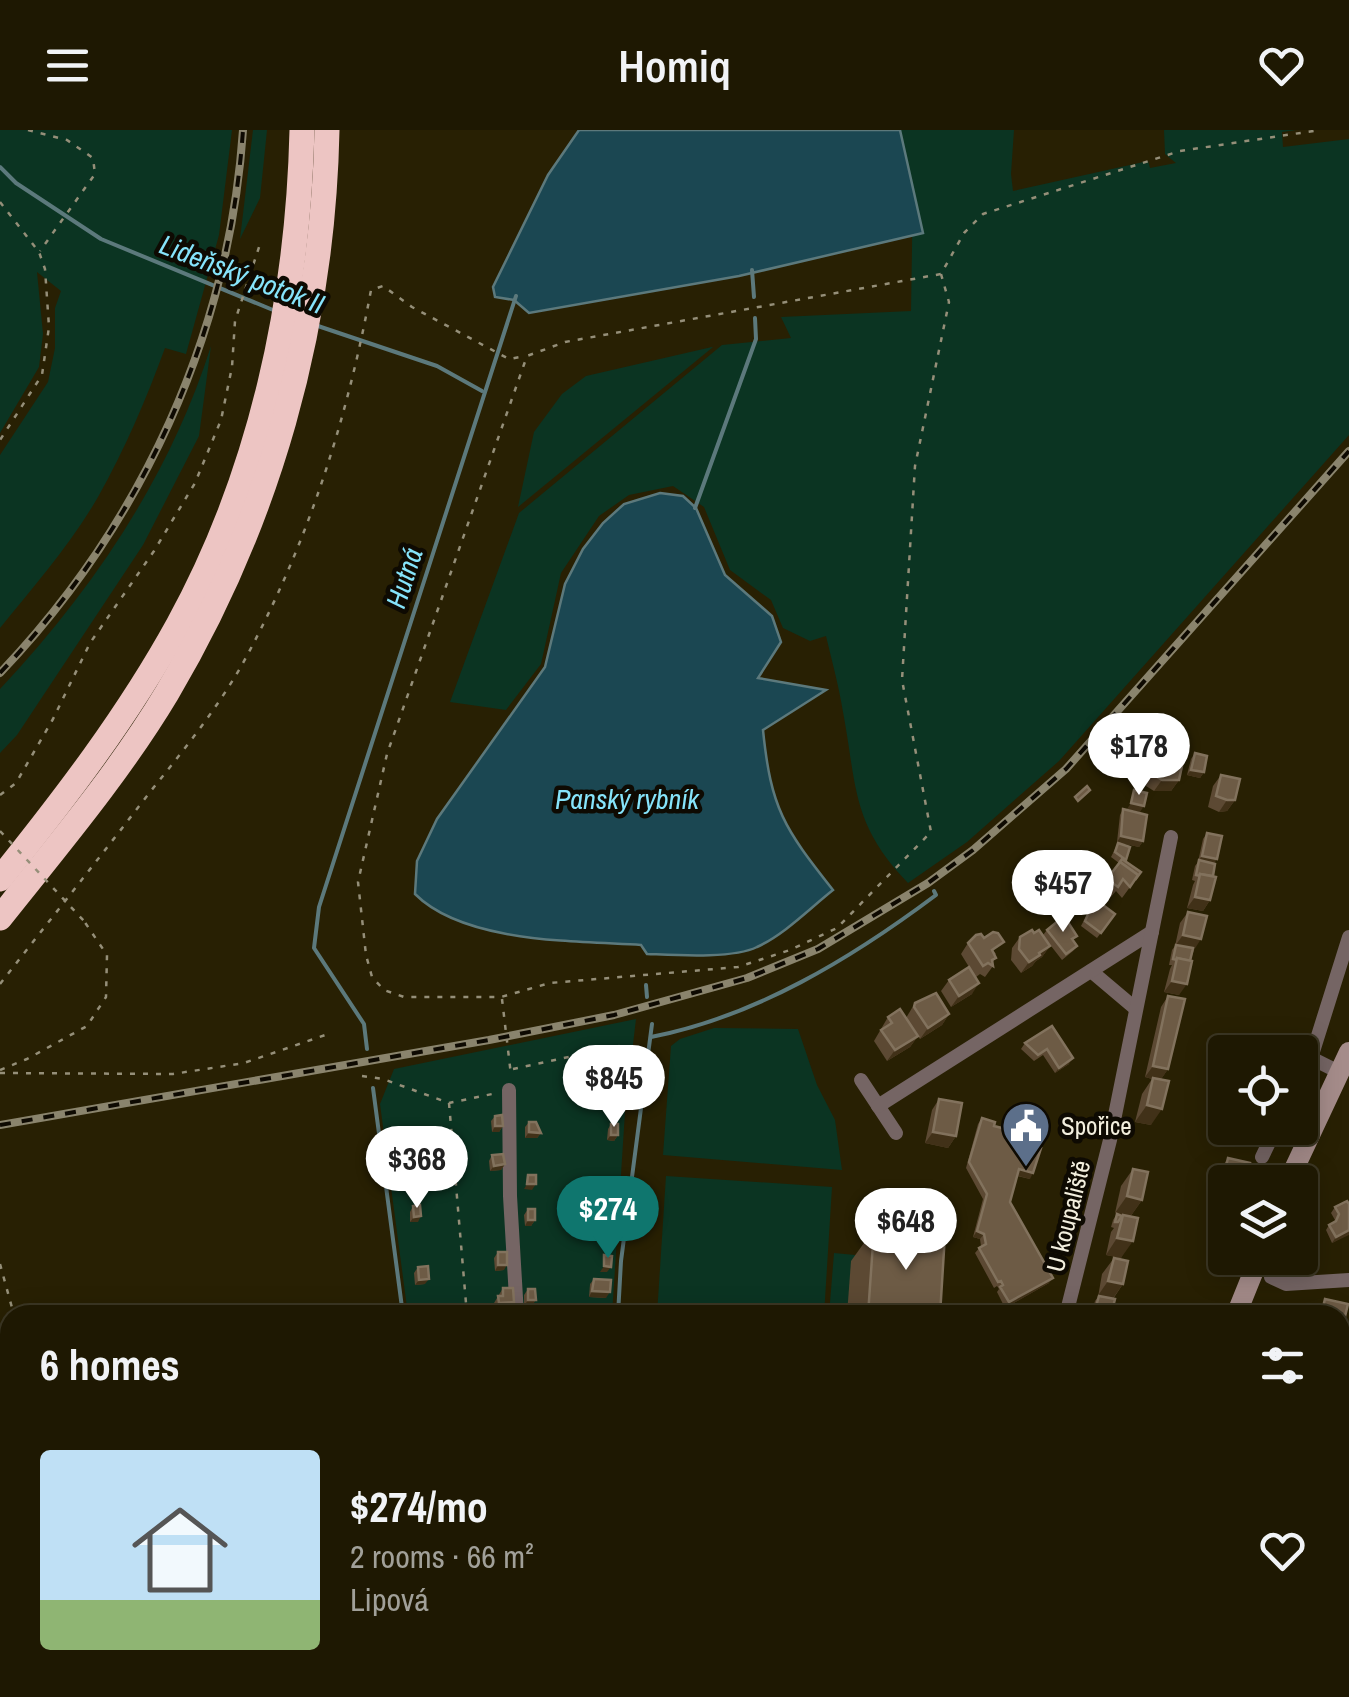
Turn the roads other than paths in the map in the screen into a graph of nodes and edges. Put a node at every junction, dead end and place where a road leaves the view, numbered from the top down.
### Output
1 (302, 130) edge
2 (327, 130) edge
3 (302, 286) junction
4 (1171, 836) dead end
5 (0, 879) edge
6 (0, 918) edge
7 (1152, 932) junction
8 (1349, 937) edge
9 (1090, 971) junction
10 (1136, 1009) junction
11 (1317, 1035) edge
12 (1349, 1052) edge
13 (1318, 1062) edge
14 (1339, 1072) junction
15 (861, 1080) dead end
16 (510, 1090) road end
17 (878, 1106) junction
18 (896, 1132) dead end
19 (1268, 1145) edge
20 (1262, 1157) dead end
21 (1296, 1165) edge
22 (1252, 1275) edge
23 (1271, 1277) dead end
24 (1349, 1280) edge
25 (516, 1305) edge
26 (1069, 1305) edge
27 (1240, 1305) edge

1 - 3 highway
2 - 3 highway
3 - 5 highway
3 - 6 highway
4 - 7 street, U koupaliště
7 - 9 street
7 - 10 street, U koupaliště
8 - 11 street
9 - 10 street
9 - 17 street
10 - 26 street, U koupaliště
12 - 14 street
13 - 14 street
14 - 21 street
15 - 17 street
16 - 25 street
17 - 18 street
19 - 20 street
22 - 27 street
23 - 24 street

